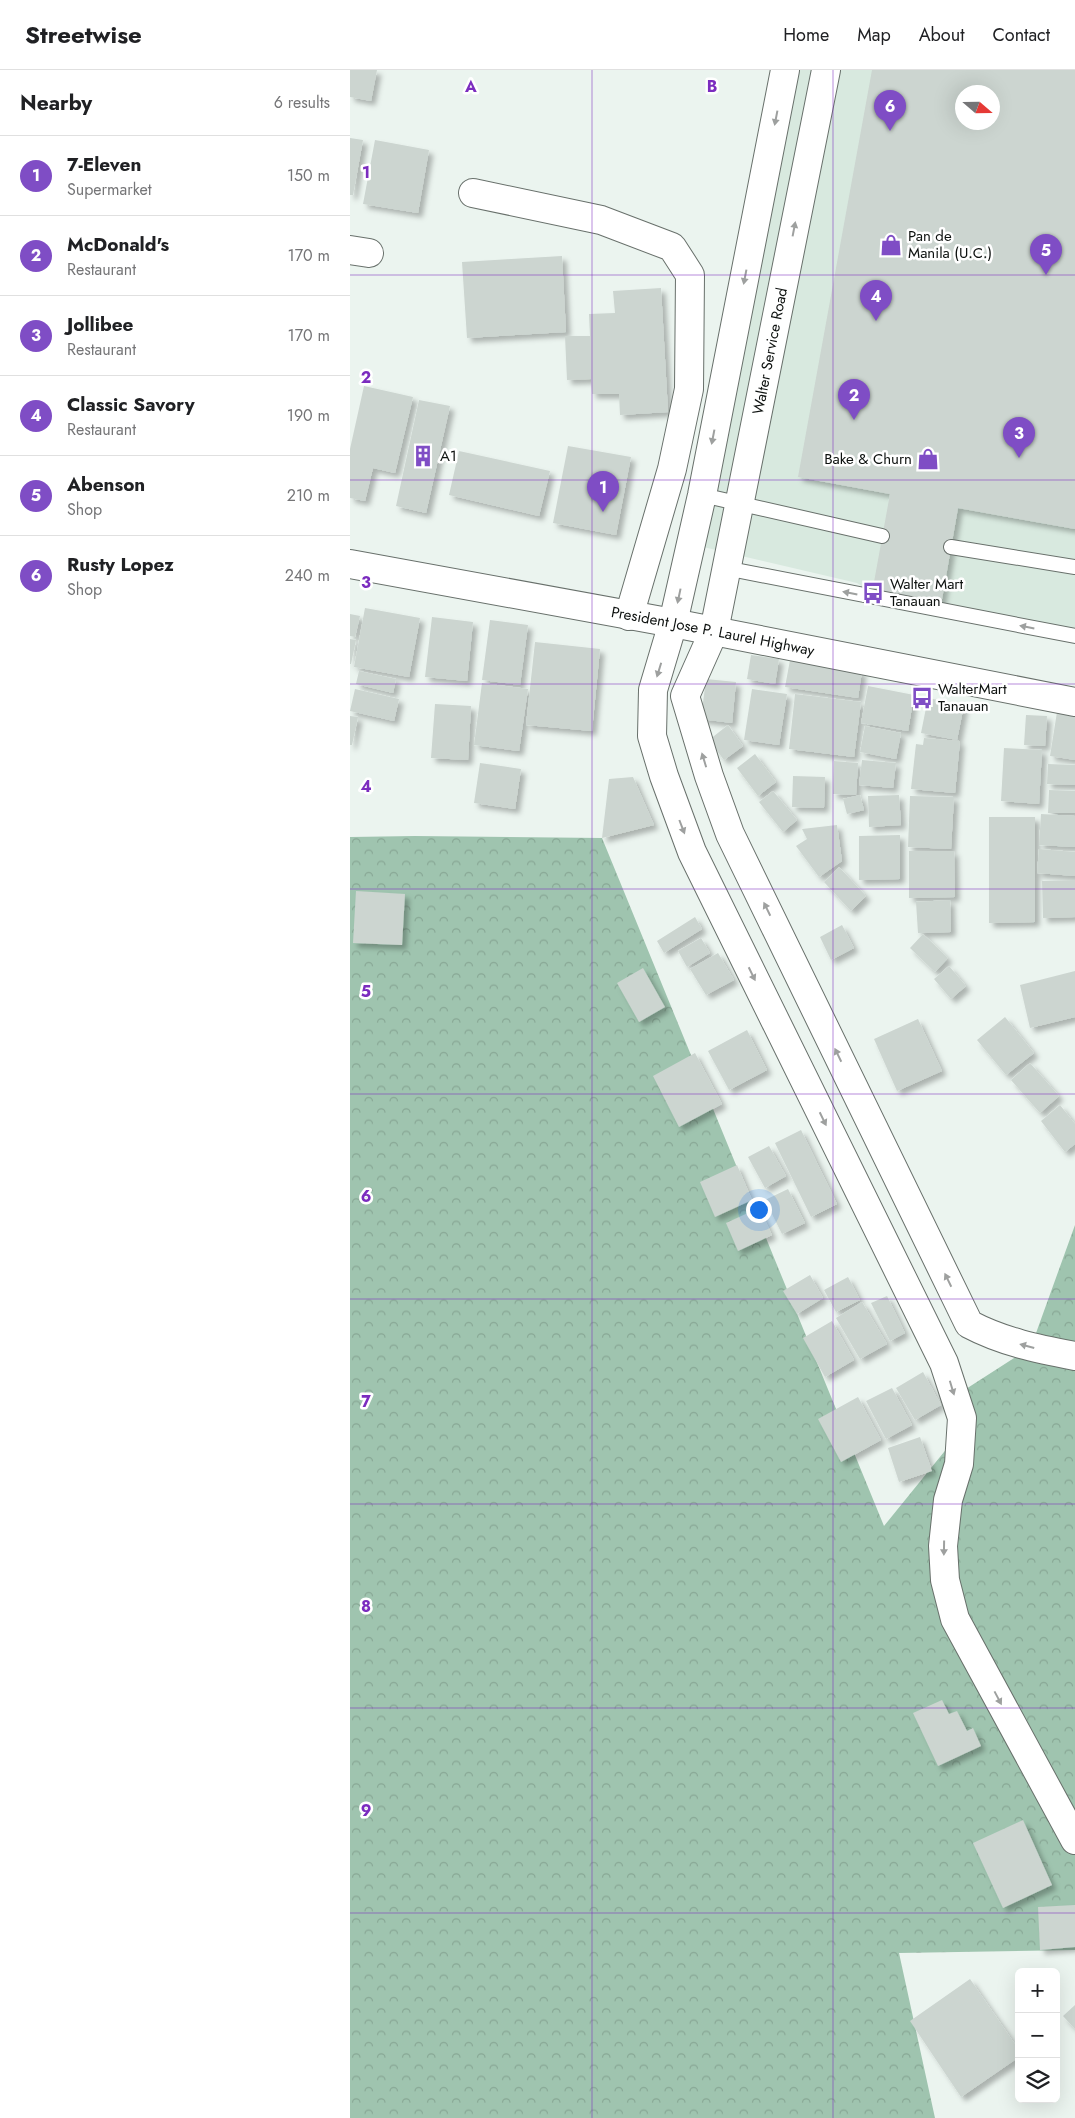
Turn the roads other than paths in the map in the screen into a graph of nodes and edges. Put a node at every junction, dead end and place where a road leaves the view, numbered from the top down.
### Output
1 (785, 70) edge
2 (826, 70) edge
3 (473, 193) dead end
4 (702, 495) junction
5 (739, 502) junction
6 (882, 536) dead end
7 (951, 547) dead end
8 (350, 564) edge
9 (1075, 567) edge
10 (725, 568) junction
11 (629, 616) junction
12 (673, 623) junction
13 (714, 631) junction
14 (1075, 636) edge
15 (1075, 702) edge
16 (969, 1324) junction
17 (933, 1344) junction
18 (1075, 1356) edge
19 (1075, 1840) edge

1 -> 4 main road
5 -> 2 main road, Walter Service Road
3 - 11 main road
4 - 5 lane
4 -> 12 main road
5 - 6 lane
5 - 10 main road, Walter Service Road
7 - 9 lane
8 - 11 main road, President Jose P. Laurel Highway
10 - 13 main road, Walter Service Road
14 -> 10 lane
11 - 12 main road, President Jose P. Laurel Highway
12 - 13 main road, President Jose P. Laurel Highway
12 -> 17 main road
13 - 15 main road, President Jose P. Laurel Highway
16 -> 13 main road, Walter Service Road
16 - 17 main road
18 -> 16 main road
17 -> 19 main road

